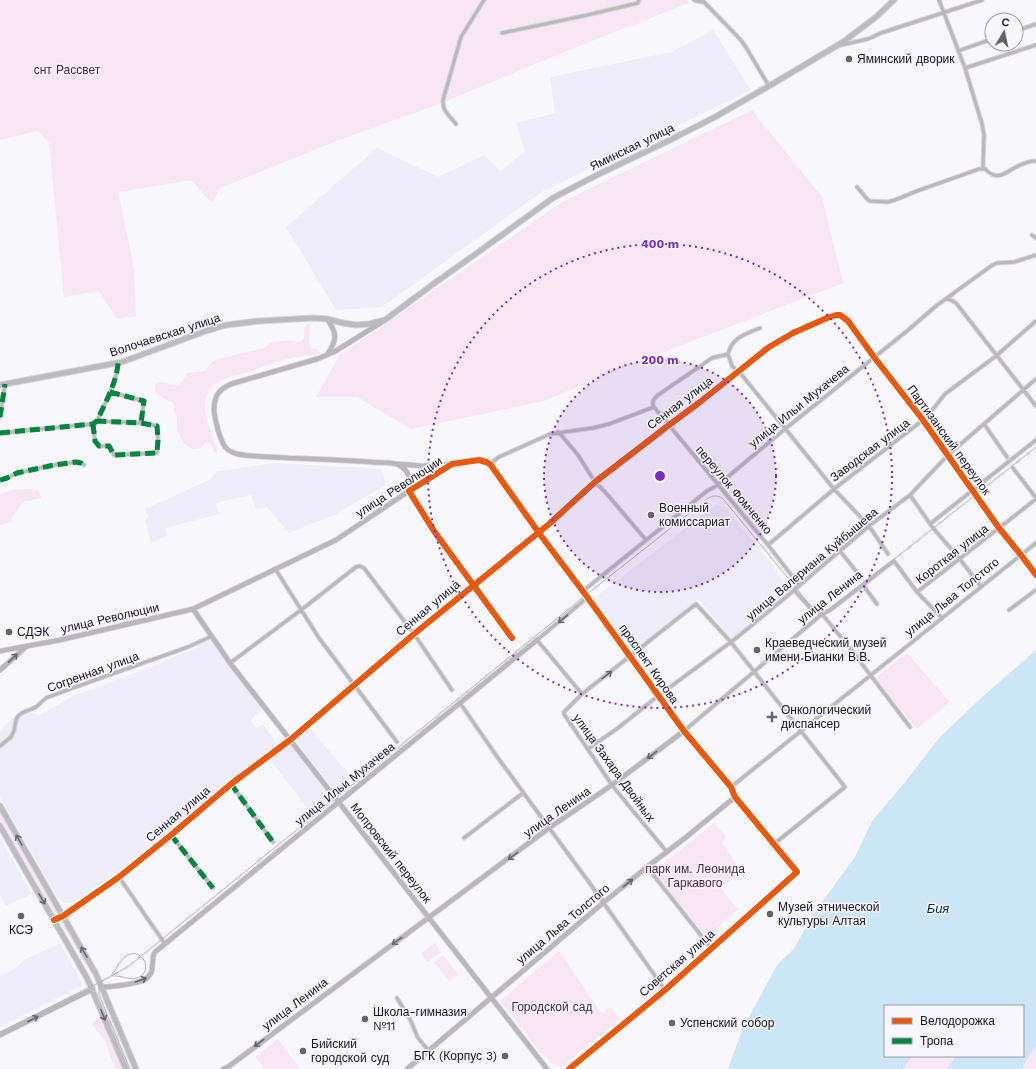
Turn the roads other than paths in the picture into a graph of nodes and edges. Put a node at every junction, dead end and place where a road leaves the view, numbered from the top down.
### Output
1 (484, 0) edge
2 (639, 0) edge
3 (694, 0) edge
4 (894, 0) edge
5 (940, 0) edge
6 (982, 0) edge
7 (703, 1) edge
8 (944, 13) junction
9 (1036, 24) edge
10 (1024, 28) edge
11 (502, 33) dead end
12 (984, 42) edge
13 (1036, 45) edge
14 (835, 46) junction
15 (958, 51) junction
16 (965, 68) junction
17 (769, 86) junction
18 (456, 124) dead end
19 (1036, 161) edge
20 (983, 168) junction
21 (857, 187) dead end
22 (1032, 234) dead end
23 (1036, 238) edge
24 (1036, 255) edge
25 (946, 299) junction
26 (844, 317) joint
27 (327, 319) junction
28 (385, 320) junction
29 (1036, 321) edge
30 (760, 328) dead end
31 (728, 354) junction
32 (327, 355) junction
33 (996, 356) junction
34 (874, 358) junction
35 (118, 363) junction
36 (739, 372) junction
37 (1036, 380) edge
38 (3, 384) edge
39 (1024, 390) junction
40 (110, 392) junction
41 (1036, 406) edge
42 (654, 407) junction
43 (0, 417) edge
44 (923, 420) junction
45 (97, 421) junction
46 (141, 423) junction
47 (93, 424) junction
48 (984, 424) junction
49 (669, 425) junction
50 (785, 429) junction
51 (558, 432) junction
52 (0, 433) edge
53 (1036, 440) edge
54 (948, 455) junction
55 (1007, 457) dead end
56 (398, 464) junction
57 (452, 464) junction
58 (490, 464) junction
59 (84, 465) dead end
60 (1013, 468) dead end
61 (0, 480) edge
62 (595, 482) junction
63 (718, 485) junction
64 (834, 489) junction
65 (972, 490) junction
66 (409, 491) junction
67 (910, 495) junction
68 (1036, 498) edge
69 (930, 524) junction
70 (869, 526) junction
71 (1000, 528) junction
72 (538, 533) junction
73 (646, 540) junction
74 (1036, 543) edge
75 (768, 546) junction
76 (840, 551) junction
77 (888, 554) dead end
78 (1021, 555) junction
79 (960, 559) junction
80 (276, 570) junction
81 (856, 571) dead end
82 (1036, 575) edge
83 (472, 585) junction
84 (799, 585) junction
85 (863, 585) junction
86 (981, 587) junction
87 (794, 590) junction
88 (1036, 590) edge
89 (583, 591) junction
90 (917, 592) junction
91 (588, 597) junction
92 (877, 604) dead end
93 (193, 609) junction
94 (301, 610) junction
95 (1009, 610) dead end
96 (822, 614) junction
97 (942, 618) junction
98 (414, 634) junction
99 (212, 636) junction
100 (512, 638) dead end
101 (537, 640) junction
102 (730, 642) junction
103 (27, 646) junction
104 (0, 651) edge
105 (631, 656) junction
106 (230, 663) junction
107 (0, 670) edge
108 (755, 672) junction
109 (870, 675) junction
110 (354, 685) junction
111 (452, 690) dead end
112 (582, 694) junction
113 (658, 696) junction
114 (460, 703) junction
115 (910, 727) dead end
116 (684, 731) junction
117 (801, 731) junction
118 (290, 740) junction
119 (397, 742) dead end
120 (0, 746) edge
121 (588, 748) junction
122 (231, 784) junction
123 (612, 785) junction
124 (731, 786) junction
125 (523, 792) junction
126 (735, 797) junction
127 (338, 802) junction
128 (0, 806) edge
129 (0, 826) edge
130 (549, 828) junction
131 (171, 834) junction
132 (464, 838) dead end
133 (273, 842) dead end
134 (774, 844) junction
135 (667, 852) junction
136 (646, 867) junction
137 (797, 872) joint
138 (119, 877) junction
139 (213, 888) dead end
140 (603, 903) junction
141 (63, 916) junction
142 (429, 918) junction
143 (54, 920) junction
144 (165, 944) junction
145 (711, 948) junction
146 (102, 987) junction
147 (92, 989) junction
148 (664, 990) junction
149 (397, 998) dead end
150 (491, 998) junction
151 (0, 1036) edge
152 (429, 1051) junction
153 (230, 1068) edge
154 (126, 1069) edge
155 (136, 1069) edge
156 (223, 1069) edge
157 (408, 1069) edge
158 (547, 1069) edge
159 (569, 1069) edge

1 - 18 street
2 - 11 street
3 - 7 street
4 - 14 main road, Яминская улица
5 - 8 street
6 - 8 street
7 - 17 street
8 - 14 street
8 - 15 street
9 - 10 street
12 - 15 street
13 - 16 street
14 - 17 main road, Яминская улица
15 - 16 street
16 - 20 street
17 - 28 main road, Яминская улица
19 - 20 street
20 - 21 street
22 - 23 street
24 - 25 street, улица Ильи Мухачева
25 - 33 street
25 - 34 street, улица Ильи Мухачева
26 - 34 street, Партизанский переулок
26 - 36 street, Сенная улица
27 - 28 main road, Волочаевская улица
27 - 32 street
27 - 35 main road, Волочаевская улица
28 - 32 street
29 - 33 street, Заводская улица
30 - 31 street
31 - 36 street
31 - 42 street
32 - 56 street
33 - 39 street
33 - 44 street, Заводская улица
34 - 44 street, Партизанский переулок
34 - 50 street, улица Ильи Мухачева
35 - 38 main road, Волочаевская улица
35 - 40 street
36 - 49 street, Сенная улица
36 - 50 street
37 - 39 street, улица Валериана Куйбышева
38 - 43 street
39 - 41 street
39 - 48 street, улица Валериана Куйбышева
40 - 45 street
40 - 46 street
42 - 49 street, переулок Фомченко
42 - 51 street
44 - 54 street, Партизанский переулок
44 - 64 street, Заводская улица
45 - 46 street
45 - 47 street
46 - 47 street
47 - 52 street
48 - 54 street, улица Валериана Куйбышева
48 - 55 street
49 - 62 street, Сенная улица
49 - 63 street, переулок Фомченко
50 - 63 street, улица Ильи Мухачева
50 - 64 street
51 - 58 street
51 - 62 street
53 - 65 street
54 - 65 street, Партизанский переулок
54 - 67 street, улица Валериана Куйбышева
56 - 57 street
56 - 66 street
57 - 58 street, улица Революции
57 - 66 street, улица Революции
58 - 72 street, проспект Кирова
59 - 61 street
60 - 68 street
62 - 72 street, Сенная улица
62 - 73 street
63 - 73 street, улица Ильи Мухачева
63 - 75 street, переулок Фомченко
64 - 70 street
64 - 75 street, Заводская улица
65 - 69 street
65 - 71 street, Партизанский переулок
66 - 80 street, улица Революции
66 - 83 street
67 - 69 street
67 - 70 street, улица Валериана Куйбышева
68 - 71 street, Короткая улица
69 - 79 street
70 - 76 street, улица Валериана Куйбышева
70 - 77 street
71 - 78 street, Партизанский переулок
71 - 79 street, Короткая улица
72 - 83 street, Сенная улица
72 - 89 street, проспект Кирова
73 - 89 street, улица Ильи Мухачева
74 - 78 street, улица Льва Толстого
75 - 84 street, переулок Фомченко
76 - 81 street
76 - 84 street, улица Валериана Куйбышева
78 - 82 street, Партизанский переулок
78 - 86 street, улица Льва Толстого
79 - 86 street
79 - 90 street, Короткая улица
80 - 93 street, улица Революции
80 - 94 street
83 - 98 street, Сенная улица
83 - 100 street
84 - 87 street, улица Валериана Куйбышева
85 - 90 street, улица Ленина
85 - 92 street
85 - 96 street, улица Ленина
86 - 97 street, улица Льва Толстого
87 - 96 street
87 - 102 street, улица Валериана Куйбышева
88 - 95 street
89 - 91 street, проспект Кирова
90 - 97 street
91 -> 101 street
91 - 105 street, проспект Кирова
93 - 99 street, Мопровский переулок
93 - 103 street, улица Революции
94 - 98 street
94 - 106 street
94 - 110 street
96 - 108 street, улица Ленина
96 - 109 street
97 - 109 street, улица Льва Толстого
98 - 110 street, Сенная улица
98 - 111 street
99 - 106 street, Мопровский переулок
99 - 120 street, Согренная улица
101 - 112 street, улица Захара Двойных
101 - 114 street, улица Ильи Мухачева
102 - 105 street
102 - 108 street
102 - 113 street, улица Валериана Куйбышева
103 - 104 street, улица Революции
107 -> 103 street
112 -> 105 street
105 - 113 street, проспект Кирова
106 - 118 street, Мопровский переулок
108 - 116 street, улица Ленина
108 - 117 street
109 - 115 street
109 - 117 street, улица Льва Толстого
110 - 118 street, Сенная улица
110 - 119 street
112 - 121 street, улица Захара Двойных
113 - 116 street, проспект Кирова
113 - 121 street, улица Валериана Куйбышева
114 - 125 street
114 - 127 street, улица Ильи Мухачева
116 -> 123 street, улица Ленина
116 - 124 street, проспект Кирова
117 - 124 street, улица Льва Толстого
117 - 134 street
118 - 122 street, Сенная улица
118 - 127 street, Мопровский переулок
121 - 123 street, улица Захара Двойных
122 - 131 street, Сенная улица
122 - 133 street
123 - 130 street, улица Ленина
123 - 135 street, улица Захара Двойных
124 - 126 street, проспект Кирова
125 - 130 street
125 - 132 street
126 - 134 street, проспект Кирова
126 - 135 street, улица Льва Толстого
127 - 142 street, Мопровский переулок
127 - 144 street, улица Ильи Мухачева
141 -> 128 main road
129 -> 143 main road
130 - 140 street
130 -> 142 street, улица Ленина
131 - 138 street, Сенная улица
131 - 139 street
134 - 137 street, проспект Кирова
135 - 136 street, улица Льва Толстого
140 -> 136 street, улица Льва Толстого
136 - 145 street
137 - 145 street, Советская улица
138 - 141 street, Сенная улица
138 - 144 street
140 - 148 street
140 - 150 street, улица Льва Толстого
141 - 143 street, Сенная улица
146 -> 141 main road
142 - 150 street, Мопровский переулок
142 -> 153 street, улица Ленина
143 - 147 main road
146 -> 144 street, улица Ильи Мухачева
145 - 148 street, Советская улица
146 - 155 main road
151 -> 147 street
147 -> 154 main road
148 - 159 street, Советская улица
149 - 152 street
150 - 152 street, улица Льва Толстого
150 - 158 street, Мопровский переулок
152 - 157 street, улица Льва Толстого
153 - 156 street, улица Ленина

